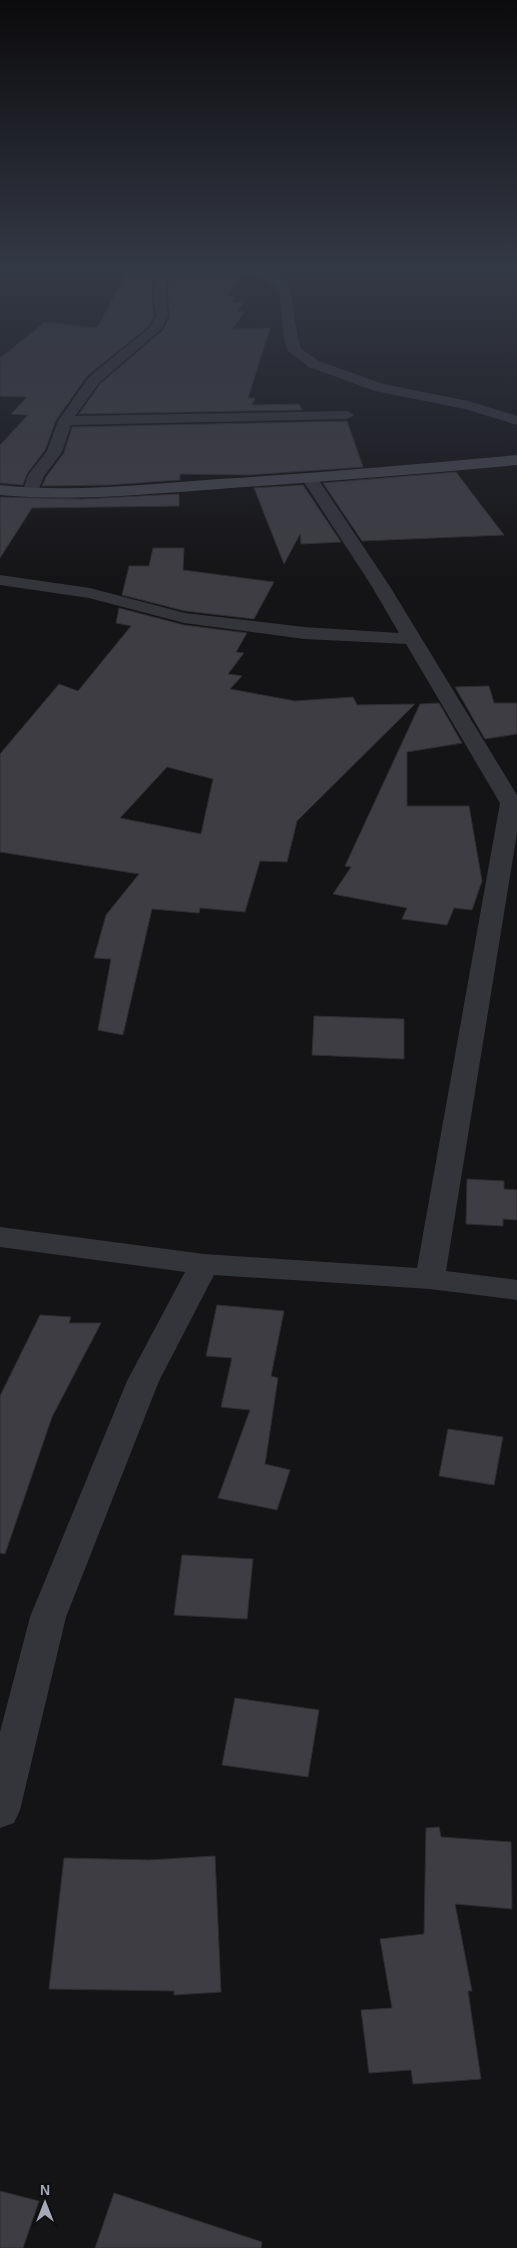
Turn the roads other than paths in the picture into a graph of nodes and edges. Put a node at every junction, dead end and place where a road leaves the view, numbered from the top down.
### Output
1 (100, 375) edge
2 (344, 375) edge
3 (347, 415) dead end
4 (65, 421) junction
5 (517, 421) edge
6 (517, 460) edge
7 (310, 479) junction
8 (0, 490) edge
9 (30, 493) junction
10 (0, 580) edge
11 (412, 639) junction
12 (0, 1237) edge
13 (204, 1264) junction
14 (430, 1279) junction
15 (517, 1290) edge
16 (0, 1810) edge

1 - 4 street
2 - 5 street
3 - 4 street
4 - 9 street
6 - 7 street
7 - 9 street
7 - 11 street
8 - 9 street
10 - 11 street
11 - 14 street
12 - 13 street
13 - 14 street
13 - 16 street
14 - 15 street

